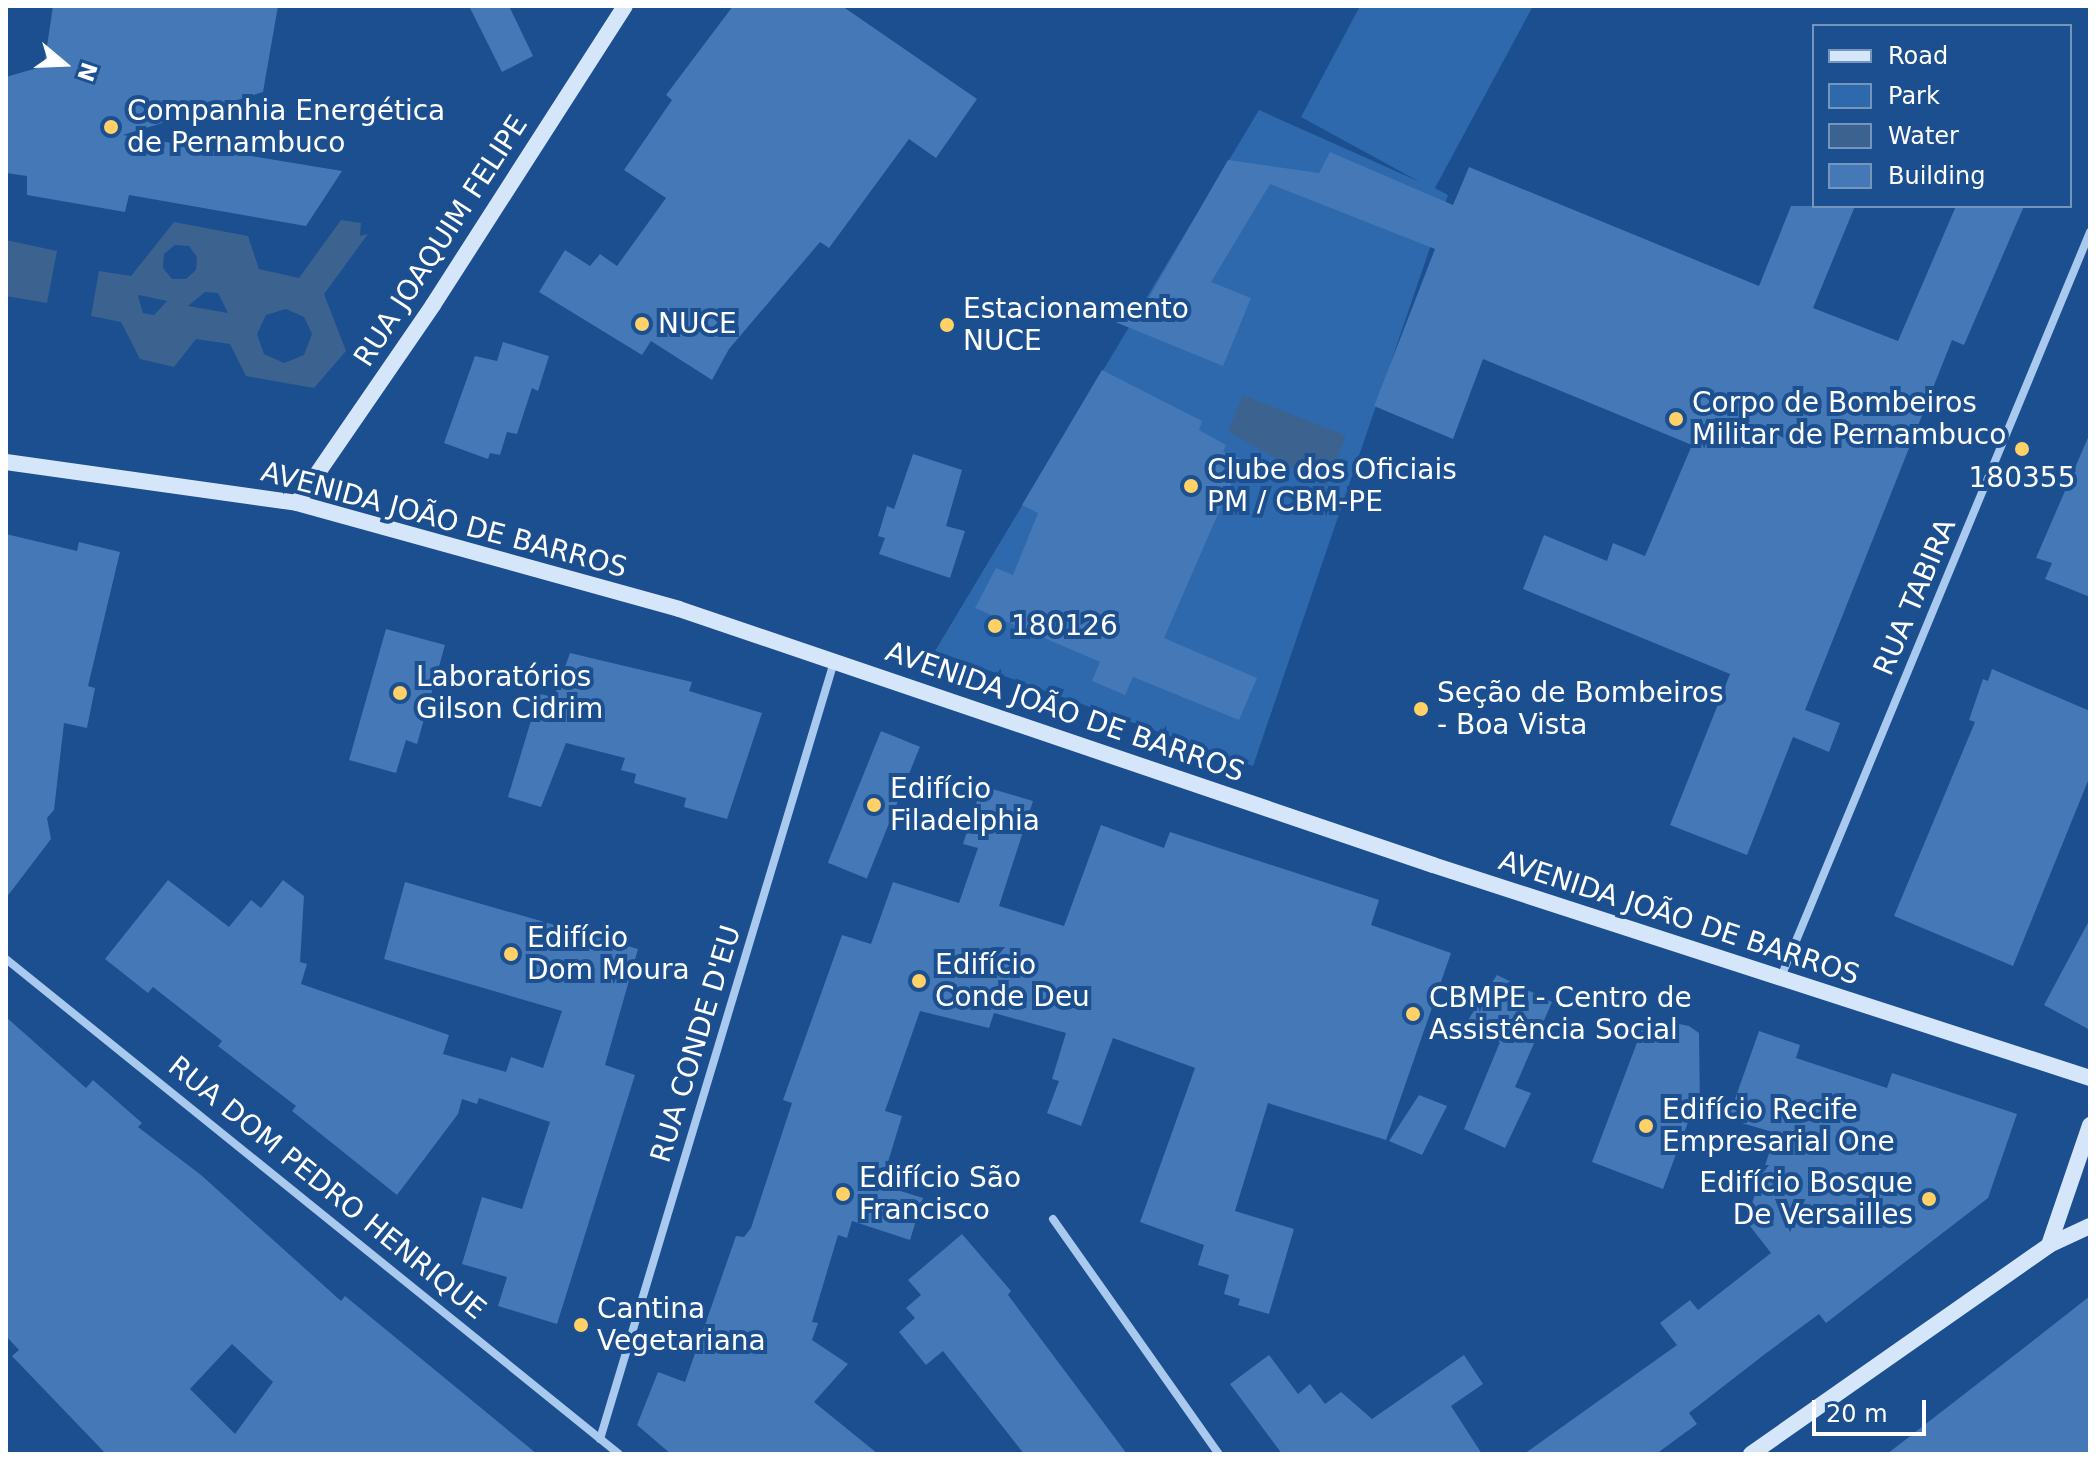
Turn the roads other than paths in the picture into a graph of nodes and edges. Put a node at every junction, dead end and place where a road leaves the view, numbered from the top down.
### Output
1 (625, 6) edge
2 (2090, 232) edge
3 (6, 462) edge
4 (297, 503) junction
5 (834, 661) junction
6 (6, 959) edge
7 (1780, 980) junction
8 (2090, 1078) edge
9 (2090, 1125) edge
10 (1053, 1219) dead end
11 (2090, 1226) edge
12 (2049, 1245) junction
13 (600, 1439) junction
14 (619, 1454) edge
15 (1219, 1454) edge
16 (1751, 1454) edge

1 - 4 main road, RUA JOAQUIM FELIPE
2 - 7 street, RUA TABIRA
3 - 4 main road, AVENIDA JOÃO DE BARROS
4 - 5 main road, AVENIDA JOÃO DE BARROS
5 - 7 main road, AVENIDA JOÃO DE BARROS
5 - 13 street, RUA CONDE D'EU
6 - 13 street, RUA DOM PEDRO HENRIQUE
7 - 8 main road, AVENIDA JOÃO DE BARROS
9 - 12 main road
10 - 15 street
11 - 12 main road
12 - 16 main road
13 - 14 street, RUA DOM PEDRO HENRIQUE

